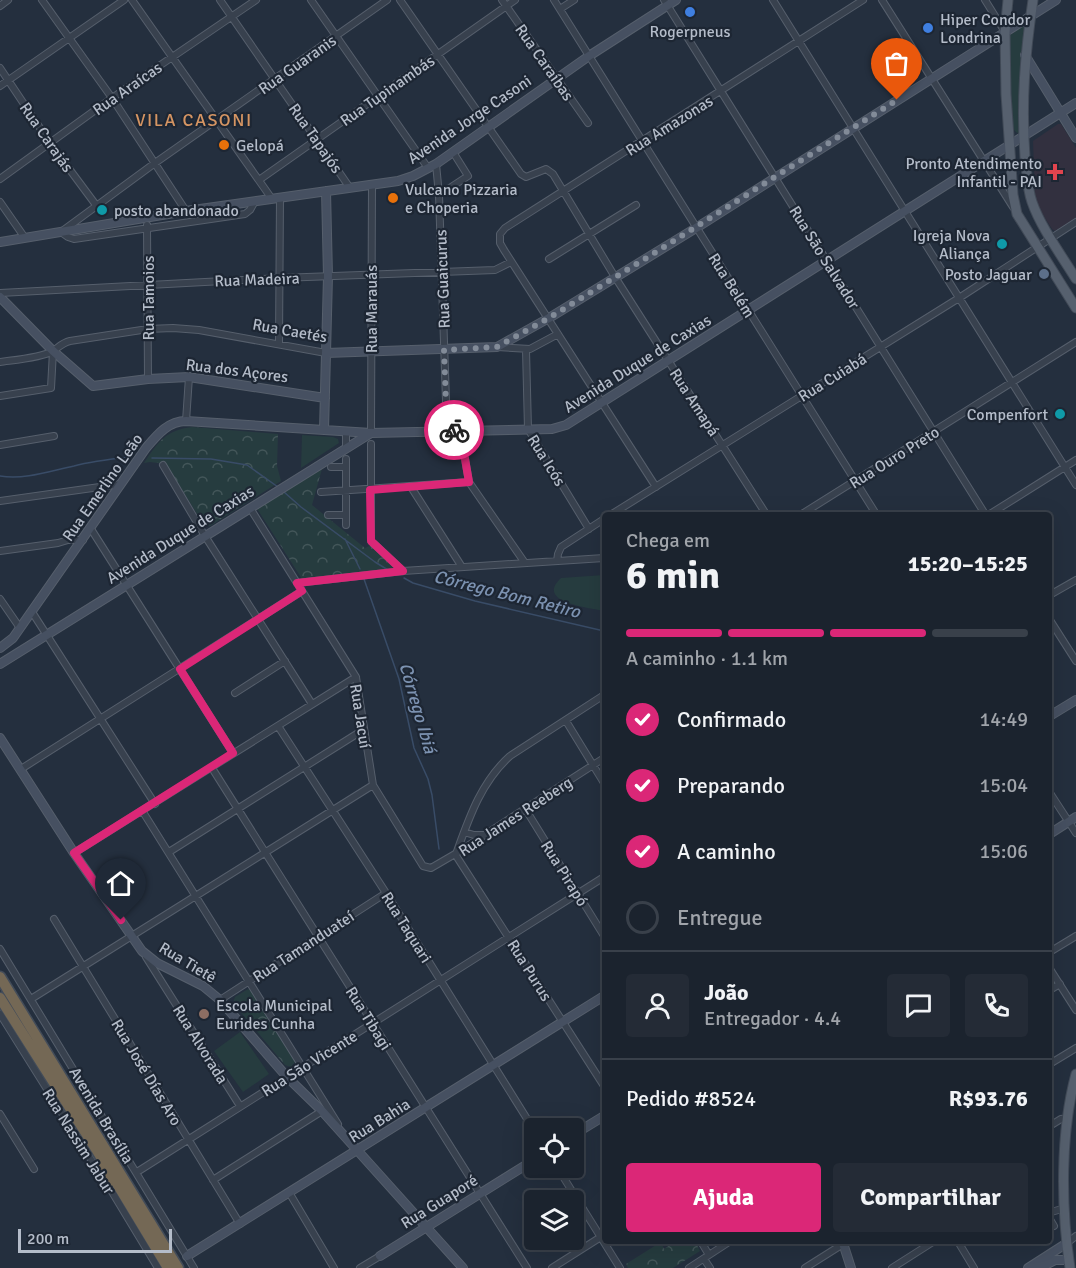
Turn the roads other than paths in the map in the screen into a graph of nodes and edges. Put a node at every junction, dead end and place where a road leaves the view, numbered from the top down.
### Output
1 (8, 0) edge
2 (42, 0) edge
3 (124, 0) edge
4 (132, 0) edge
5 (220, 0) edge
6 (256, 0) edge
7 (311, 0) edge
8 (387, 0) edge
9 (400, 0) edge
10 (502, 0) edge
11 (516, 0) edge
12 (554, 0) edge
13 (574, 0) edge
14 (676, 0) edge
15 (772, 0) edge
16 (863, 0) edge
17 (882, 0) edge
18 (985, 0) edge
19 (1008, 0) edge
20 (1033, 0) edge
21 (1056, 0) edge
22 (666, 3) edge
23 (0, 6) edge
24 (507, 6) junction
25 (560, 9) junction
26 (232, 16) junction
27 (1031, 16) junction
28 (1005, 32) junction
29 (336, 36) junction
30 (70, 39) junction
31 (799, 42) junction
32 (438, 55) junction
33 (1025, 55) junction
34 (588, 56) junction
35 (172, 57) junction
36 (0, 68) edge
37 (557, 78) junction
38 (932, 78) junction
39 (9, 80) junction
40 (274, 80) junction
41 (0, 86) edge
42 (721, 92) junction
43 (378, 96) junction
44 (112, 98) junction
45 (1076, 103) edge
46 (1060, 113) junction
47 (217, 119) junction
48 (588, 123) dead end
49 (488, 127) junction
50 (853, 128) junction
51 (1024, 136) junction
52 (1076, 138) edge
53 (316, 140) junction
54 (642, 142) junction
55 (50, 143) junction
56 (1010, 145) junction
57 (453, 152) junction
58 (985, 161) junction
59 (155, 163) junction
60 (432, 166) junction
61 (775, 177) junction
62 (0, 179) edge
63 (259, 180) junction
64 (372, 184) junction
65 (439, 184) junction
66 (451, 187) junction
67 (350, 188) junction
68 (326, 191) junction
69 (564, 191) junction
70 (439, 195) junction
71 (276, 198) junction
72 (255, 201) junction
73 (0, 202) edge
74 (96, 205) junction
75 (636, 205) dead end
76 (186, 212) junction
77 (905, 212) junction
78 (1017, 214) junction
79 (147, 218) junction
80 (1076, 222) edge
81 (147, 228) junction
82 (696, 228) junction
83 (61, 232) junction
84 (589, 234) junction
85 (25, 237) junction
86 (1051, 238) junction
87 (0, 242) edge
88 (1037, 247) junction
89 (549, 259) dead end
90 (826, 260) junction
91 (511, 262) junction
92 (442, 273) junction
93 (371, 274) junction
94 (328, 276) junction
95 (615, 277) junction
96 (280, 278) junction
97 (1076, 279) edge
98 (148, 284) junction
99 (0, 293) edge
100 (959, 298) junction
101 (2, 301) edge
102 (1076, 308) edge
103 (748, 310) junction
104 (549, 318) junction
105 (148, 329) junction
106 (558, 334) junction
107 (1076, 342) edge
108 (279, 343) junction
109 (880, 346) junction
110 (497, 347) junction
111 (444, 350) junction
112 (526, 350) junction
113 (53, 351) junction
114 (371, 352) junction
115 (326, 353) junction
116 (668, 360) junction
117 (0, 362) edge
118 (189, 376) junction
119 (148, 379) junction
120 (1011, 382) junction
121 (801, 395) junction
122 (0, 396) edge
123 (326, 398) junction
124 (603, 402) junction
125 (186, 421) junction
126 (528, 429) junction
127 (324, 430) junction
128 (447, 430) junction
129 (460, 430) junction
130 (346, 432) junction
131 (933, 432) junction
132 (371, 433) junction
133 (54, 436) dead end
134 (371, 444) dead end
135 (0, 445) edge
136 (723, 445) junction
137 (346, 447) junction
138 (346, 459) dead end
139 (1076, 460) edge
140 (163, 465) dead end
141 (345, 467) junction
142 (332, 468) dead end
143 (1065, 468) junction
144 (855, 481) junction
145 (469, 482) junction
146 (122, 484) junction
147 (1076, 485) edge
148 (99, 486) junction
149 (411, 487) junction
150 (656, 487) junction
151 (370, 490) junction
152 (345, 491) junction
153 (321, 492) dead end
154 (114, 496) junction
155 (0, 501) edge
156 (250, 508) junction
157 (615, 512) edge
158 (765, 512) edge
159 (805, 512) edge
160 (875, 512) edge
161 (984, 512) edge
162 (993, 512) edge
163 (328, 515) dead end
164 (345, 515) junction
165 (602, 520) edge
166 (346, 525) dead end
167 (91, 529) junction
168 (589, 529) junction
169 (205, 536) junction
170 (84, 540) junction
171 (58, 543) junction
172 (561, 547) junction
173 (76, 550) junction
174 (0, 551) edge
175 (602, 558) edge
176 (557, 561) junction
177 (542, 562) junction
178 (525, 563) junction
179 (462, 567) junction
180 (403, 571) junction
181 (1076, 580) edge
182 (297, 583) junction
183 (125, 585) junction
184 (302, 591) junction
185 (1052, 594) edge
186 (0, 599) edge
187 (32, 612) junction
188 (258, 619) junction
189 (1052, 623) edge
190 (20, 628) junction
191 (47, 634) junction
192 (13, 638) junction
193 (0, 648) edge
194 (23, 650) junction
195 (285, 661) junction
196 (1076, 661) edge
197 (0, 664) edge
198 (180, 669) junction
199 (356, 677) junction
200 (235, 693) dead end
201 (602, 696) edge
202 (1076, 700) edge
203 (312, 704) junction
204 (1052, 715) edge
205 (100, 719) junction
206 (566, 721) junction
207 (278, 726) junction
208 (363, 730) junction
209 (0, 738) edge
210 (233, 753) junction
211 (602, 759) edge
212 (593, 765) junction
213 (304, 767) junction
214 (212, 768) junction
215 (21, 769) junction
216 (602, 780) edge
217 (373, 785) junction
218 (1052, 795) edge
219 (155, 804) junction
220 (237, 809) junction
221 (332, 810) junction
222 (526, 810) junction
223 (143, 812) junction
224 (1072, 819) edge
225 (464, 832) junction
226 (1052, 832) edge
227 (1076, 833) edge
228 (487, 834) junction
229 (169, 852) junction
230 (74, 853) junction
231 (265, 854) junction
232 (455, 854) junction
233 (423, 866) joint
234 (602, 878) edge
235 (386, 893) junction
236 (578, 894) junction
237 (196, 896) junction
238 (54, 919) dead end
239 (602, 933) edge
240 (132, 936) junction
241 (1076, 936) edge
242 (318, 937) junction
243 (510, 938) junction
244 (0, 949) edge
245 (1052, 951) edge
246 (84, 967) junction
247 (162, 972) junction
248 (1052, 972) edge
249 (0, 977) edge
250 (249, 981) junction
251 (441, 981) junction
252 (1060, 984) junction
253 (1052, 989) edge
254 (602, 997) edge
255 (0, 998) edge
256 (31, 999) junction
257 (220, 1000) junction
258 (1076, 1010) edge
259 (0, 1013) edge
260 (563, 1022) junction
261 (373, 1023) junction
262 (18, 1025) junction
263 (1076, 1048) edge
264 (1052, 1063) edge
265 (494, 1066) junction
266 (303, 1067) junction
267 (1076, 1074) edge
268 (287, 1077) junction
269 (602, 1083) edge
270 (240, 1106) junction
271 (426, 1108) junction
272 (322, 1111) junction
273 (0, 1114) edge
274 (602, 1117) edge
275 (526, 1118) edge
276 (1061, 1119) dead end
277 (1052, 1125) edge
278 (584, 1128) edge
279 (188, 1139) junction
280 (347, 1140) junction
281 (96, 1149) junction
282 (357, 1152) junction
283 (524, 1166) edge
284 (34, 1169) dead end
285 (136, 1172) junction
286 (564, 1178) edge
287 (213, 1180) junction
288 (107, 1184) junction
289 (480, 1193) junction
290 (290, 1194) junction
291 (1065, 1208) junction
292 (1052, 1213) edge
293 (1052, 1222) edge
294 (240, 1224) junction
295 (1054, 1226) dead end
296 (426, 1227) junction
297 (602, 1236) edge
298 (1076, 1236) edge
299 (1067, 1243) junction
300 (606, 1244) edge
301 (701, 1244) edge
302 (726, 1244) edge
303 (840, 1244) edge
304 (844, 1244) edge
305 (930, 1244) edge
306 (959, 1244) edge
307 (187, 1256) junction
308 (380, 1256) joint
309 (706, 1257) junction
310 (1069, 1264) edge
311 (174, 1266) edge
312 (158, 1268) edge
313 (194, 1268) edge
314 (334, 1268) edge
315 (360, 1268) edge
316 (463, 1268) edge
317 (527, 1268) edge
318 (552, 1268) edge
319 (620, 1268) edge
320 (689, 1268) edge
321 (710, 1268) edge
322 (805, 1268) edge
323 (851, 1268) edge
324 (892, 1268) edge
325 (974, 1268) edge
326 (1028, 1268) edge
327 (1040, 1268) edge

1 - 23 street
2 - 30 street
3 - 30 street
4 - 35 street
5 - 26 street, Rua Tapajós
6 - 26 street, Rua Araícas
7 - 29 street
8 - 29 street, Rua Guaranis
9 - 32 street
10 - 24 street, Rua Caraíbas
11 - 24 street, Rua Tupinambás
12 - 25 street, Rua Belém
13 - 25 street
14 - 22 street, Avenida Jorge Casoni
15 - 31 street
16 - 31 street, Rua Amazonas
17 - 38 street
18 - 28 street
19 - 28 main road
20 - 27 main road
21 - 27 street
22 - 34 street, Avenida Jorge Casoni
22 - 42 street, Rua São Salvador
24 - 32 street, Rua Tupinambás
24 - 37 street, Rua Caraíbas
25 - 34 street, Rua Belém
26 - 35 street, Rua Araícas
26 - 40 street, Rua Tapajós
27 - 28 street
27 - 33 main road
28 - 38 street
28 - 56 main road
29 - 40 street, Rua Guaranis
29 - 43 street
30 - 39 street
30 - 44 street
31 - 42 street, Rua Amazonas
31 - 50 street
32 - 43 street, Rua Tupinambás
32 - 49 street
33 - 46 street
33 - 51 main road
34 - 37 street, Avenida Jorge Casoni
34 - 54 street, Rua Belém
35 - 44 street, Rua Araícas
35 - 47 street
36 - 39 street, Rua Carajás
37 - 48 street, Rua Caraíbas
37 - 49 street, Avenida Jorge Casoni
38 - 50 street
38 - 58 street
39 - 41 street
39 - 55 street, Rua Carajás
40 - 47 street, Rua Guaranis
40 - 53 street, Rua Tapajós
42 - 54 street, Rua Amazonas
42 - 61 street, Rua São Salvador
43 - 53 street, Rua Tupinambás
43 - 60 street
44 - 55 street, Rua Araícas
44 - 59 street
45 - 46 street, Avenida Duque de Caxias
46 - 51 street, Avenida Duque de Caxias
46 - 52 street
47 - 59 street, Rua Guaranis
47 - 63 street
49 - 57 street, Avenida Jorge Casoni
49 - 69 street, Rua Amapá
50 - 61 street
50 - 77 street
51 - 56 street, Avenida Duque de Caxias
51 - 86 main road
53 - 63 street, Rua Tupinambás
53 - 67 street, Rua Tapajós
54 - 69 street, Rua Amazonas
54 - 82 street, Rua Belém
55 - 62 street, Rua Araícas
55 - 74 street, Rua Carajás
56 - 58 street, Avenida Duque de Caxias
56 - 78 main road
57 - 60 street, Avenida Jorge Casoni
57 - 66 street
58 - 77 street, Avenida Duque de Caxias
58 - 78 street
59 - 74 street, Rua Guaranis
59 - 76 street
60 - 64 street, Avenida Jorge Casoni
60 - 65 street, Rua Guaicurus
61 - 82 street
61 - 90 street, Rua São Salvador
63 - 71 street
64 - 67 street, Avenida Jorge Casoni
64 - 93 street, Rua Marauás
65 - 66 street
65 - 70 street, Rua Guaicurus
66 - 70 street
67 - 68 street, Avenida Jorge Casoni
68 - 71 street, Avenida Jorge Casoni
68 - 94 street
69 - 84 street, Rua Amapá
69 - 91 street, Rua Amazonas
70 - 92 street, Rua Guaicurus
71 - 72 street, Avenida Jorge Casoni
71 - 96 street
72 - 76 street, Avenida Jorge Casoni
72 - 81 street, Avenida Jorge Casoni
73 - 85 street
74 - 83 street, Rua Guaranis
75 - 84 street
76 - 79 street, Avenida Jorge Casoni
77 - 90 street, Avenida Duque de Caxias
77 - 100 street
78 - 88 main road
79 - 81 street, Rua Tamoios
79 - 83 street, Avenida Jorge Casoni
80 - 86 street, Rua Cuiabá
81 - 83 street, Avenida Jorge Casoni
81 - 98 street, Rua Tamoios
82 - 95 street
82 - 103 street, Rua Belém
83 - 85 street, Avenida Jorge Casoni
84 - 89 street
84 - 95 street, Rua Amapá
85 - 87 street, Avenida Jorge Casoni
86 - 88 street, Rua Cuiabá
86 - 97 main road
88 - 100 street, Rua Cuiabá
88 - 102 main road
90 - 103 street, Avenida Duque de Caxias
90 - 109 street, Rua São Salvador
91 - 92 street, Rua Madeira
91 - 104 street
92 - 93 street, Rua Madeira
92 - 111 street, Rua Guaicurus
93 - 94 street, Rua Madeira
93 - 114 street, Rua Marauás
94 - 96 street, Rua Madeira
94 - 115 street
95 - 104 street
95 - 116 street, Rua Amapá
96 - 98 street, Rua Madeira
96 - 108 street
98 - 99 street, Rua Madeira
98 - 105 street, Rua Tamoios
100 - 109 street, Rua Cuiabá
100 - 120 street
101 - 113 street, Rua dos Açores
103 - 116 street, Avenida Duque de Caxias
103 - 121 street, Rua Belém
104 - 106 street
104 - 110 street
105 - 108 street, Rua Caetés
105 - 113 street, Rua Caetés
105 - 119 street, Rua Tamoios
106 - 112 street
106 - 124 street
107 - 120 street, Rua Ouro Preto
108 - 115 street, Rua Caetés
109 - 121 street, Rua Cuiabá
109 - 131 street, Rua São Salvador
110 - 111 street, Rua Caetés
110 - 112 street, Rua Caetés
111 - 114 street, Rua Caetés
111 - 128 street, Rua Guaicurus
112 - 126 street, Rua Icós
113 - 117 street, Rua Caetés
113 - 119 street, Rua dos Açores
113 - 122 street
114 - 115 street, Rua Caetés
114 - 132 street, Rua Marauás
115 - 123 street
116 - 124 street, Avenida Duque de Caxias
116 - 136 street, Rua Amapá
118 - 119 street, Rua dos Açores
118 - 123 street, Rua dos Açores
118 - 125 street
120 - 131 street, Rua Ouro Preto
120 - 143 street
121 - 136 street, Rua Cuiabá
121 - 144 street, Rua Belém
123 - 127 street
124 - 126 street, Avenida Duque de Caxias
124 - 150 street
125 - 127 street, Rua Emerlino Leão
125 - 146 street, Rua Emerlino Leão
126 - 129 street, Avenida Duque de Caxias
126 - 168 street, Rua Icós
127 - 130 street, Rua Emerlino Leão
128 - 129 street, Avenida Duque de Caxias
128 - 132 street, Avenida Duque de Caxias
129 - 145 street
130 - 132 street, Rua Emerlino Leão
130 - 137 street
131 - 144 street, Rua Ouro Preto
131 - 161 street, Rua São Salvador
132 - 137 street, Avenida Duque de Caxias
133 - 135 street
134 - 151 street
136 - 150 street, Rua Cuiabá
136 - 158 street, Rua Amapá
137 - 156 street, Avenida Duque de Caxias
138 - 141 street
139 - 143 street
140 - 169 street
141 - 142 street
141 - 152 street
143 - 147 street
143 - 162 street
144 - 159 street, Rua Ouro Preto
144 - 160 street, Rua Belém
145 - 149 street
145 - 178 street
146 - 148 street
146 - 154 street, Rua Emerlino Leão
148 - 154 street
148 - 155 street
149 - 151 street
149 - 179 street
150 - 157 street, Rua Cuiabá
151 - 152 street
151 - 180 street
152 - 153 street
152 - 164 street
154 - 167 street, Rua Emerlino Leão
156 - 169 street, Avenida Duque de Caxias
156 - 182 street, Rua Jacuí
163 - 164 street
164 - 166 street
165 - 168 street
167 - 170 street, Rua Emerlino Leão
167 - 183 street
168 - 172 street
169 - 183 street, Avenida Duque de Caxias
169 - 188 street
170 - 171 street
170 - 173 street, Rua Emerlino Leão
171 - 173 street
171 - 174 street
172 - 176 street
172 - 177 street
173 - 187 street, Rua Emerlino Leão
175 - 176 street
176 - 177 street
177 - 178 street
178 - 179 street
179 - 180 street
180 - 182 street
181 - 185 street
182 - 184 street, Rua Jacuí
183 - 191 street, Avenida Duque de Caxias
183 - 198 street
184 - 188 street
184 - 199 street, Rua Jacuí
186 - 190 street
187 - 190 street, Rua Emerlino Leão
187 - 191 street
188 - 195 street
188 - 198 street
189 - 196 street
190 - 192 street, Rua Emerlino Leão
191 - 194 street, Avenida Duque de Caxias
191 - 205 street
192 - 193 street, Rua Emerlino Leão
192 - 194 street
194 - 197 street, Avenida Duque de Caxias
195 - 200 street
195 - 203 street
198 - 205 street
198 - 210 street
199 - 203 street
199 - 208 street, Rua Jacuí
201 - 206 street
202 - 204 street
203 - 207 street
205 - 215 street
205 - 219 street
206 - 212 street
206 - 225 street
207 - 210 street
207 - 213 street, Rua Taquari
208 - 213 street
208 - 217 street, Rua Jacuí
209 - 215 street, Rua Tietê
210 - 214 street
211 - 212 street, Rua James Reeberg
212 - 216 street
212 - 222 street, Rua James Reeberg
213 - 220 street
213 - 221 street, Rua Taquari
214 - 219 street
214 - 220 street, Rua Tibagi
215 - 230 street, Rua Tietê
217 - 221 street
217 - 233 street, Rua Jacuí
218 - 224 street
219 - 223 street
220 - 229 street
220 - 231 street, Rua Tibagi
221 - 231 street
221 - 235 street, Rua Taquari
222 - 228 street, Rua James Reeberg
222 - 236 street, Rua Pirapó
223 - 229 street
223 - 230 street
224 - 226 street
224 - 227 street
225 - 228 street
225 - 232 street
228 - 232 street, Rua James Reeberg
229 - 237 street
230 - 240 street, Rua Tietê
231 - 237 street
231 - 242 street, Rua Tibagi
232 - 233 street, Rua James Reeberg
232 - 243 street, Rua Purus
234 - 236 street, Rua São Vicente
235 - 242 street, Rua Tamanduateí
235 - 251 street, Rua Taquari
236 - 239 street, Rua Pirapó
236 - 243 street, Rua São Vicente
237 - 240 street
237 - 250 street
238 - 246 street, Rua José Días Aro
240 - 246 street
240 - 247 street, Rua Tietê
241 - 245 street
242 - 250 street, Rua Tamanduateí
242 - 261 street, Rua Tibagi
243 - 251 street, Rua São Vicente
243 - 260 street, Rua Purus
244 - 256 street
246 - 256 street
246 - 279 street, Rua José Días Aro
247 - 257 street, Rua Tietê
247 - 270 street, Rua Alvorada
248 - 252 street
249 - 311 highway, Avenida Brasília
250 - 257 street, Rua Tamanduateí
250 - 266 street
251 - 261 street, Rua São Vicente
251 - 265 street, Rua Taquari
252 - 253 street
252 - 258 street
254 - 260 street, Rua Bahia
255 - 262 highway, Avenida Brasília
256 - 285 street
257 - 268 street, Rua Tietê
259 - 262 highway
259 - 288 street, Rua Nassim Jabur
260 - 265 street, Rua Bahia
260 - 269 street, Rua Purus
261 - 266 street, Rua São Vicente
261 - 271 street, Rua Tibagi
262 - 281 highway, Avenida Brasília
263 - 264 street
265 - 271 street, Rua Bahia
265 - 275 street, Rua Taquari
266 - 268 street, Rua São Vicente
266 - 280 street
267 - 291 main road
268 - 270 street, Rua São Vicente
268 - 272 street, Rua Tietê
270 - 279 street, Rua São Vicente
271 - 282 street, Rua Bahia
271 - 289 street, Rua Tibagi
272 - 280 street, Rua Tietê
272 - 287 street
273 - 284 street
274 - 278 street
276 - 277 street
279 - 285 street, Rua São Vicente
279 - 287 street, Rua José Días Aro
280 - 282 street, Rua Tietê
281 - 288 highway
281 - 311 highway, Avenida Brasília
282 - 290 street, Rua Bahia
282 - 296 street, Rua Tietê
283 - 289 street, Rua Guaporé
285 - 307 street
286 - 297 street
287 - 294 street, Rua José Días Aro
288 - 312 street, Rua Nassim Jabur
289 - 296 street, Rua Guaporé
289 - 317 street, Rua Tibagi
290 - 294 street, Rua Bahia
290 - 314 street
291 - 292 street
291 - 299 main road
293 - 295 street
294 - 307 street, Rua Bahia
296 - 308 street, Rua Guaporé
296 - 316 street, Rua Tietê
297 - 318 street
298 - 299 street
299 - 310 main road
299 - 326 street
300 - 319 street
301 - 309 street
302 - 309 street
303 - 322 street
304 - 323 street
305 - 324 street
306 - 325 street
307 - 311 street, Rua Bahia
307 - 313 street
308 - 315 street, Rua Guaporé
309 - 320 street
309 - 321 street
310 - 327 street

